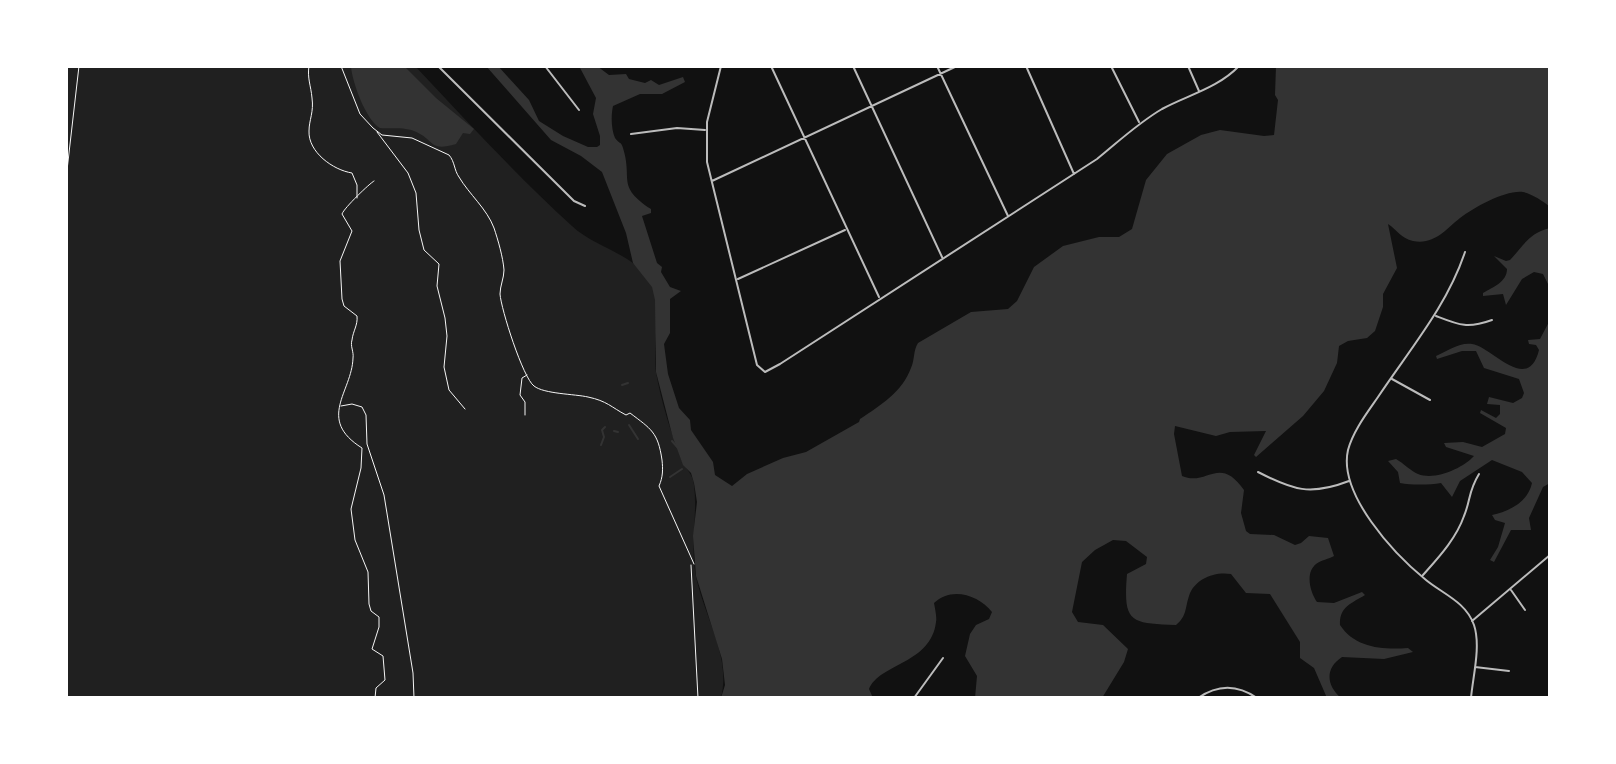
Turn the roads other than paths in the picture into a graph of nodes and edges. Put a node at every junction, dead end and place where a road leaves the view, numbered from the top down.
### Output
1 (438, 66) edge
2 (545, 66) edge
3 (721, 66) edge
4 (771, 66) edge
5 (853, 66) edge
6 (937, 66) edge
7 (957, 66) edge
8 (1026, 66) edge
9 (1111, 66) edge
10 (1188, 66) edge
11 (1239, 66) edge
12 (940, 74) junction
13 (1199, 92) junction
14 (872, 106) junction
15 (579, 110) dead end
16 (1139, 123) junction
17 (706, 130) junction
18 (631, 134) dead end
19 (803, 137) junction
20 (1074, 174) junction
21 (710, 182) junction
22 (585, 206) dead end
23 (1008, 216) junction
24 (846, 230) junction
25 (1465, 252) dead end
26 (943, 259) junction
27 (736, 280) junction
28 (881, 297) junction
29 (1434, 316) junction
30 (1492, 320) dead end
31 (1391, 378) junction
32 (1430, 400) dead end
33 (1258, 472) dead end
34 (1479, 474) dead end
35 (1350, 481) junction
36 (1550, 555) edge
37 (1421, 577) junction
38 (1510, 589) junction
39 (1525, 610) dead end
40 (1472, 621) junction
41 (943, 658) dead end
42 (1473, 667) junction
43 (1509, 671) dead end
44 (914, 698) edge
45 (1198, 698) edge
46 (1257, 698) edge
47 (1471, 698) edge

1 - 22 street
2 - 15 street
3 - 17 street
4 - 19 street
5 - 14 street
6 - 12 street
7 - 12 street
8 - 20 street
9 - 16 street
10 - 13 street
11 - 13 street
12 - 14 street
12 - 23 street
13 - 16 street
14 - 19 street
14 - 26 street
16 - 20 street
17 - 18 street
17 - 21 street
19 - 21 street
19 - 24 street
20 - 23 street
21 - 27 street
23 - 26 street
24 - 27 street
24 - 28 street
25 - 29 street
26 - 28 street
27 - 28 street
29 - 30 street
29 - 31 street
31 - 32 street
31 - 35 street
33 - 35 street
34 - 37 street
35 - 37 street
36 - 38 street
37 - 40 street
38 - 39 street
38 - 40 street
40 - 42 street
41 - 44 street
42 - 43 street
42 - 47 street
45 - 46 street

